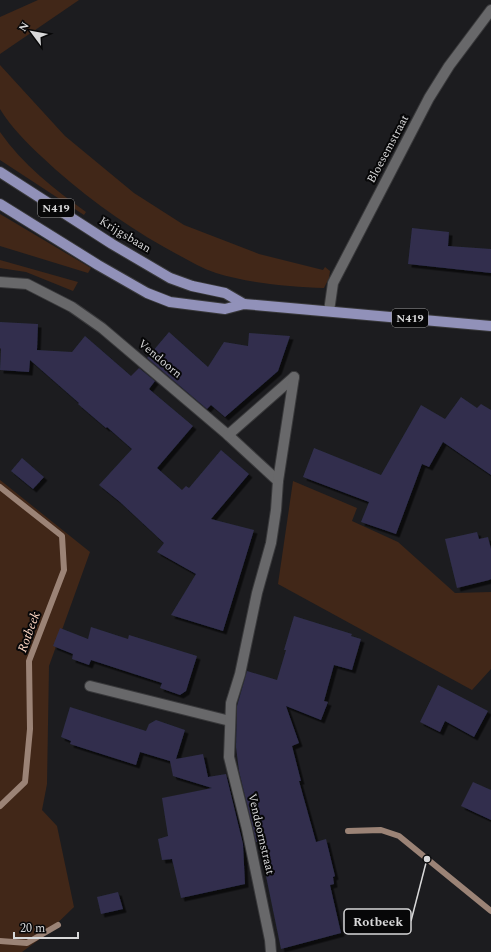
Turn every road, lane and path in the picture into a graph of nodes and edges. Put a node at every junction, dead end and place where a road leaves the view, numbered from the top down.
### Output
1 (491, 10) edge
2 (487, 23) edge
3 (0, 172) edge
4 (0, 204) edge
5 (0, 282) edge
6 (244, 304) junction
7 (329, 311) junction
8 (491, 326) edge
9 (228, 435) junction
10 (278, 481) junction
11 (90, 686) dead end
12 (230, 721) junction
13 (271, 952) edge

1 - 2 street, Bloesemstraat
2 - 7 street, Bloesemstraat
3 - 6 main road, Krijgsbaan / N419
4 - 6 main road, Krijgsbaan / N419
5 - 9 street, Vendoorn
6 - 7 main road, Krijgsbaan / N419
7 - 8 main road, Krijgsbaan / N419
9 - 10 street, Vendoorn
9 - 10 street
10 - 12 street, Vendoornstraat
11 - 12 street
12 - 13 street, Vendoornstraat

